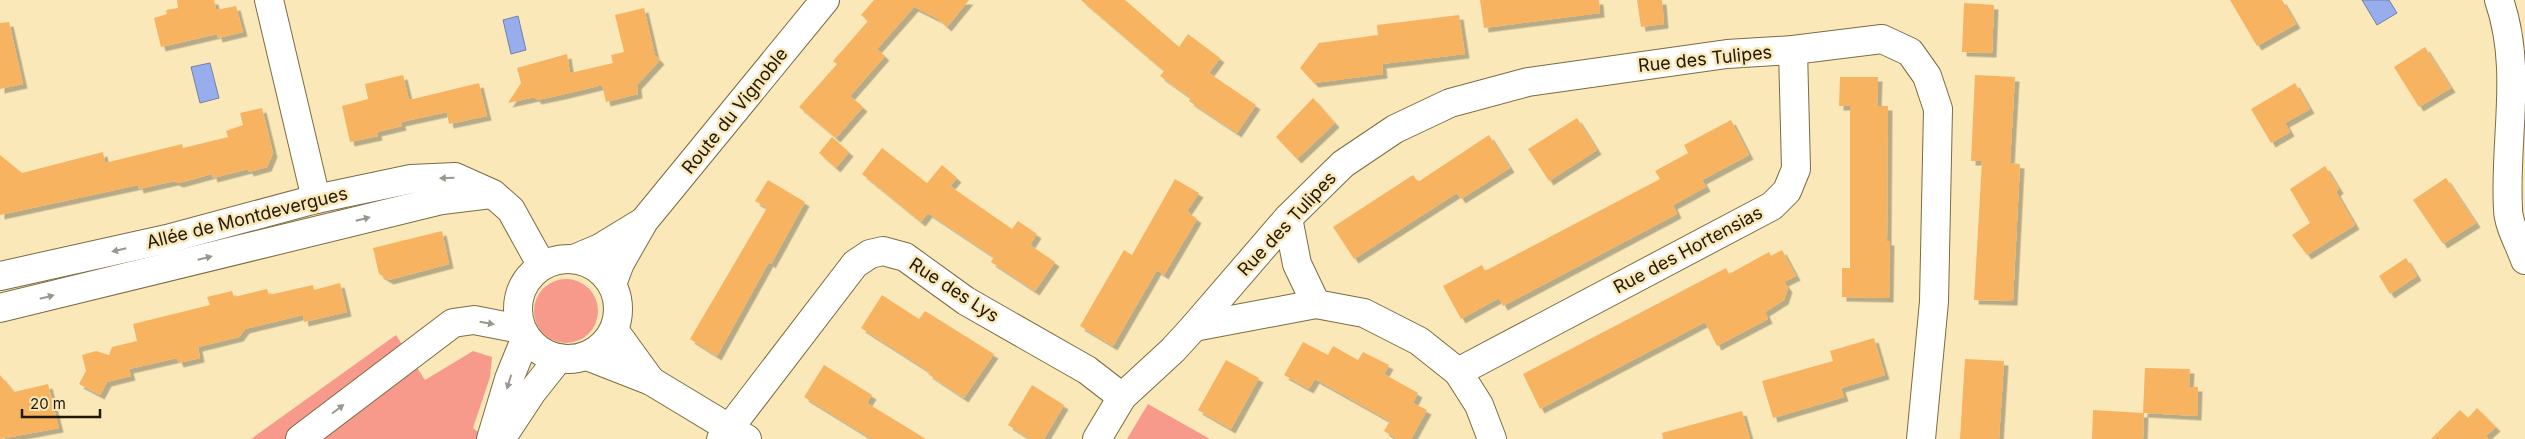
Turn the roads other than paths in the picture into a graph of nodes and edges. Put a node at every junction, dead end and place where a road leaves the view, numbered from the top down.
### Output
1 (269, 0) edge
2 (825, 0) edge
3 (2499, 0) edge
4 (1793, 50) junction
5 (493, 194) junction
6 (316, 199) junction
7 (1288, 218) junction
8 (644, 221) junction
9 (574, 259) junction
10 (2525, 260) edge
11 (542, 266) junction
12 (0, 276) edge
13 (612, 284) junction
14 (1316, 304) junction
15 (0, 308) edge
16 (1194, 327) junction
17 (614, 330) junction
18 (523, 333) junction
19 (587, 356) junction
20 (559, 358) junction
21 (1458, 372) junction
22 (651, 380) junction
23 (1122, 397) junction
24 (732, 435) edge
25 (300, 439) edge
26 (491, 439) edge
27 (501, 439) edge
28 (1097, 439) edge
29 (1492, 439) edge
30 (1921, 439) edge

1 - 6 street
2 - 8 street, Route du Vignoble
3 - 10 street
4 - 7 street, Rue des Tulipes
4 - 21 street, Rue des Hortensias
4 - 30 street, Rue des Tulipes
5 -> 6 street, Allée de Montdevergues
5 - 11 street, Allée de Montdevergues
15 -> 5 street, Allée de Montdevergues
6 -> 12 street, Allée de Montdevergues
7 - 14 street
7 - 16 street, Rue des Tulipes
8 - 9 street, Route du Vignoble
8 - 13 street, Route du Vignoble
9 - 11 street
9 - 13 street
11 - 18 street
13 - 17 street
14 - 16 street
14 - 21 street
16 - 23 street, Rue des Tulipes
17 - 19 street
17 - 22 street
18 - 20 street
25 -> 18 street
18 -> 26 street
19 - 20 street
19 - 22 street
20 - 27 street
21 - 29 street
22 - 24 street
23 - 24 street, Rue des Lys
23 - 28 street, Rue des Tulipes

